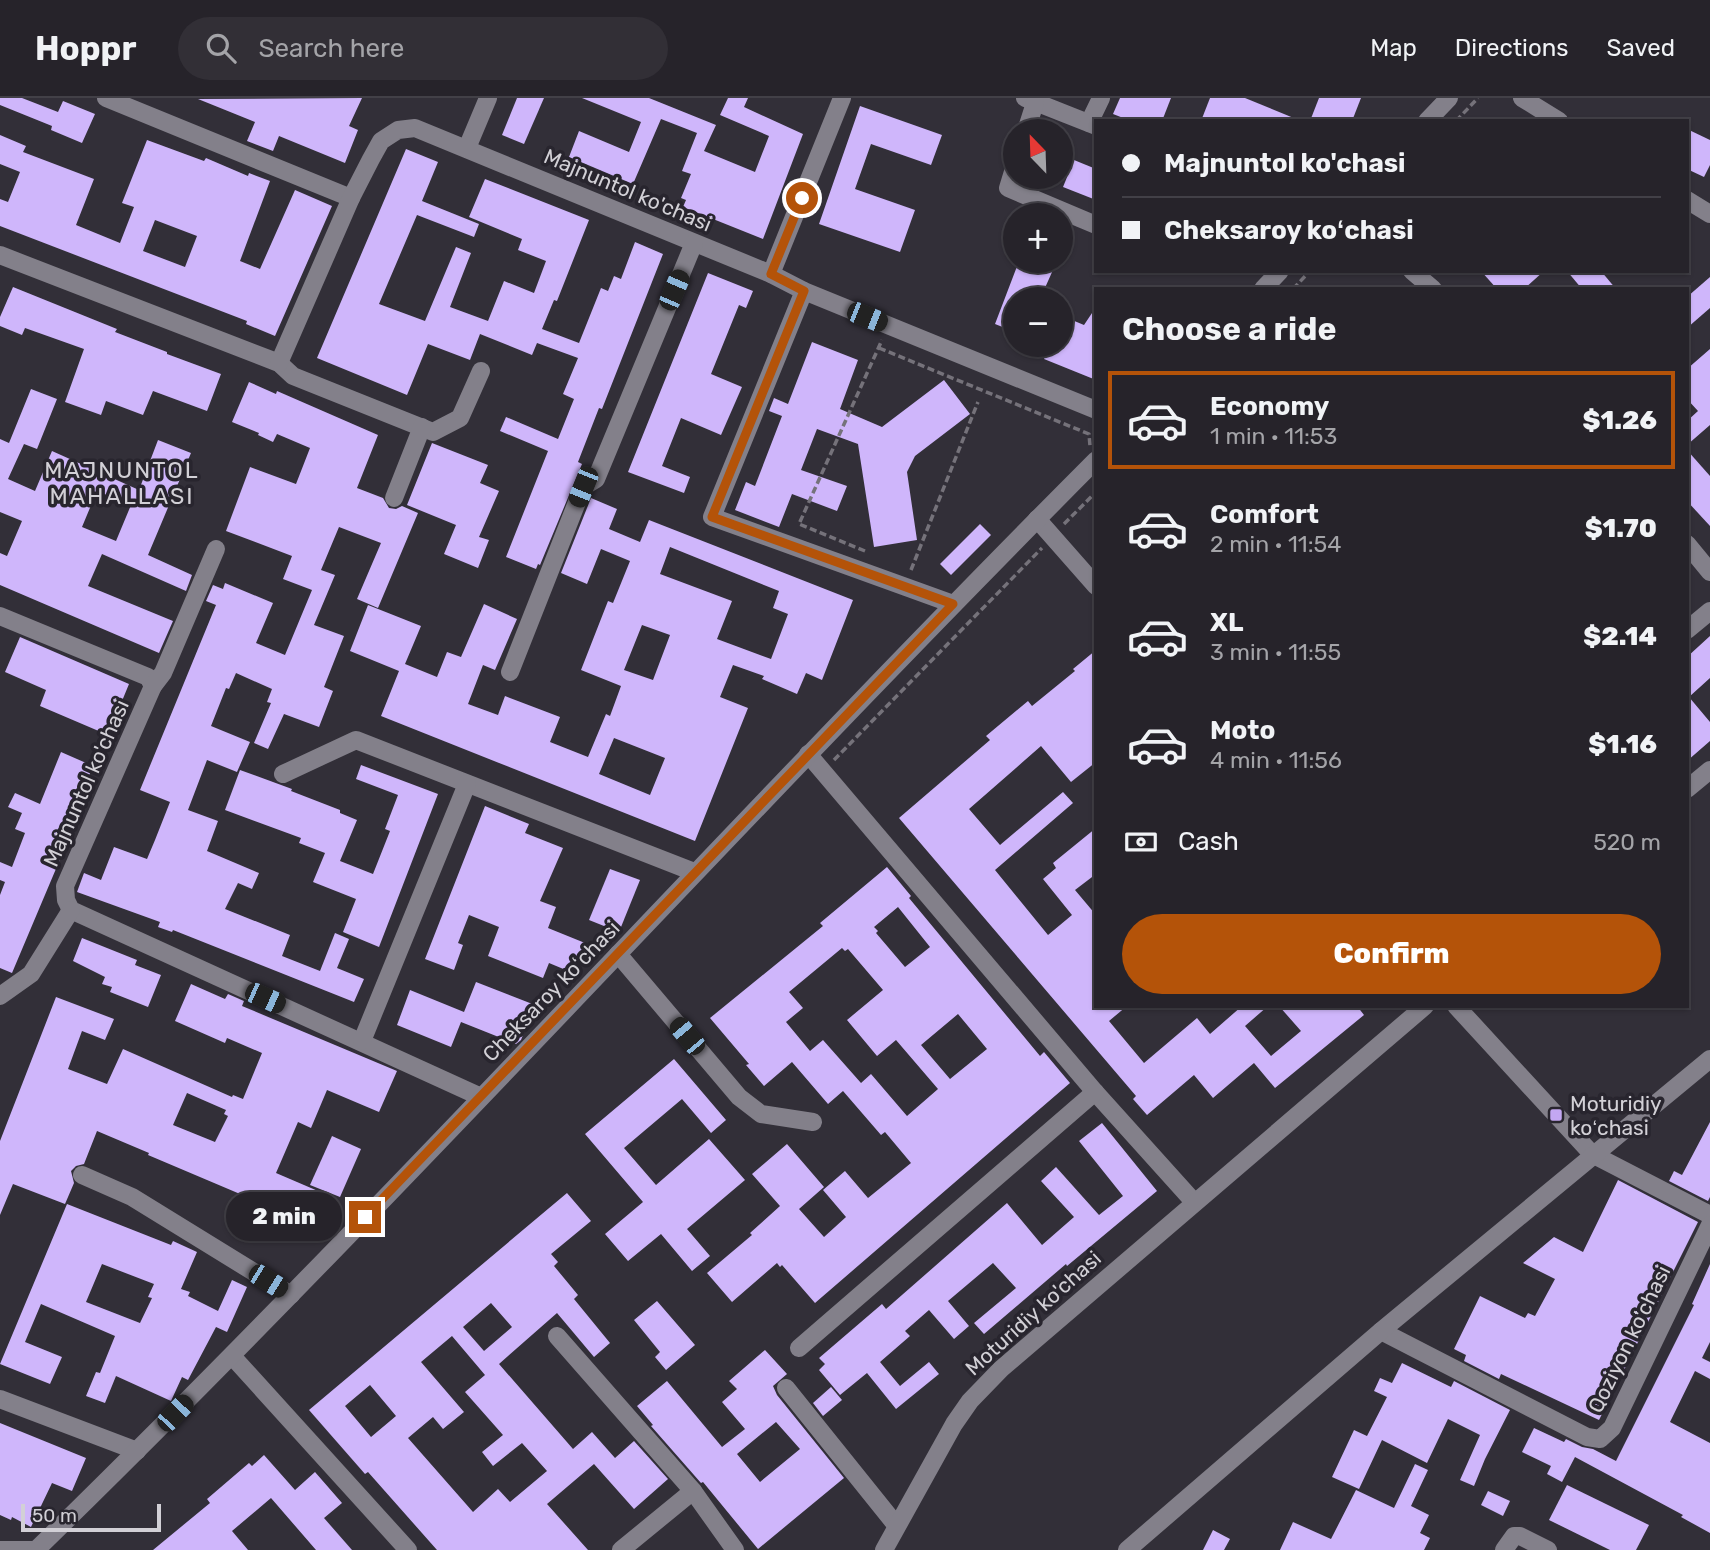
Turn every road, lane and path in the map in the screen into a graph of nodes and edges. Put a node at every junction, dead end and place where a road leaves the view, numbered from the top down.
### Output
1 (106, 98) edge
2 (488, 98) edge
3 (842, 98) edge
4 (1101, 98) edge
5 (1449, 98) edge
6 (1478, 98) edge
7 (1522, 98) edge
8 (1030, 100) edge
9 (1028, 119) edge
10 (1429, 119) edge
11 (1458, 119) edge
12 (1556, 119) edge
13 (1092, 125) edge
14 (467, 148) junction
15 (1010, 189) edge
16 (351, 198) junction
17 (1689, 201) edge
18 (1710, 214) edge
19 (1094, 224) edge
20 (694, 243) junction
21 (0, 255) edge
22 (1278, 273) edge
23 (1308, 273) edge
24 (1414, 273) edge
25 (771, 274) junction
26 (1265, 287) edge
27 (1295, 287) edge
28 (1431, 287) edge
29 (804, 291) junction
30 (888, 326) junction
31 (879, 348) junction
32 (279, 363) junction
33 (481, 371) dead end
34 (978, 402) dead end
35 (1094, 409) edge
36 (427, 430) junction
37 (1093, 453) edge
38 (1094, 494) edge
39 (394, 498) dead end
40 (1037, 519) junction
41 (1053, 536) junction
42 (1689, 546) edge
43 (216, 549) dead end
44 (874, 555) dead end
45 (911, 570) dead end
46 (1710, 572) edge
47 (1094, 584) edge
48 (953, 604) junction
49 (1710, 611) edge
50 (0, 616) edge
51 (1689, 628) edge
52 (510, 671) dead end
53 (153, 686) junction
54 (808, 754) junction
55 (1710, 769) edge
56 (823, 771) junction
57 (284, 774) dead end
58 (467, 784) junction
59 (1689, 787) edge
60 (694, 872) junction
61 (71, 911) junction
62 (618, 954) junction
63 (0, 996) edge
64 (1423, 1008) edge
65 (1458, 1008) edge
66 (362, 1041) junction
67 (1709, 1061) edge
68 (1095, 1092) junction
69 (481, 1097) junction
70 (813, 1122) dead end
71 (1592, 1154) junction
72 (82, 1175) dead end
73 (1194, 1202) junction
74 (1710, 1215) edge
75 (1710, 1225) edge
76 (291, 1295) junction
77 (1381, 1331) junction
78 (557, 1336) dead end
79 (799, 1348) dead end
80 (232, 1356) junction
81 (786, 1388) dead end
82 (0, 1399) edge
83 (137, 1451) junction
84 (693, 1491) junction
85 (896, 1525) junction
86 (1135, 1548) edge
87 (0, 1549) edge
88 (36, 1550) edge
89 (408, 1550) edge
90 (621, 1550) edge
91 (735, 1550) edge
92 (884, 1550) edge
93 (1504, 1550) edge
94 (1548, 1550) edge

1 - 16 street
2 - 14 street
3 - 25 street
4 - 13 street
5 - 10 street
6 - 11 path
7 - 12 street
8 - 9 street
8 - 13 street
14 - 16 street, Majnuntol ko'chasi
14 - 20 street, Majnuntol ko'chasi
15 - 19 street
16 - 32 street, Majnuntol ko'chasi
17 - 18 street
20 - 25 street, Majnuntol ko'chasi
20 - 52 street
21 - 32 street
22 - 26 street
23 - 27 path
24 - 28 street
25 - 29 street, Majnuntol ko'chasi
29 - 30 street, Majnuntol ko'chasi
29 - 48 street
30 - 31 path
30 - 35 street, Majnuntol ko'chasi
31 - 37 path
31 - 44 path
32 - 36 street
33 - 36 street
34 - 45 path
36 - 39 street
37 - 40 street, Cheksaroy koʻchasi
38 - 41 path
40 - 41 street
40 - 48 street, Cheksaroy koʻchasi
41 - 47 street
41 - 56 path
42 - 46 street
43 - 53 street
48 - 54 street, Cheksaroy koʻchasi
49 - 51 street
50 - 53 street, Majnuntol ko'chasi
53 - 61 street, Majnuntol ko'chasi
54 - 56 street
54 - 60 street, Cheksaroy koʻchasi
55 - 59 street
56 - 68 street
57 - 58 street
58 - 60 street
58 - 66 street
60 - 62 street, Cheksaroy koʻchasi
61 - 63 street
61 - 66 street
62 - 69 street, Cheksaroy koʻchasi
62 - 70 street
64 - 73 street, Moturidiy ko'chasi
65 - 71 street
66 - 69 street
67 - 71 street
68 - 73 street
68 - 79 street
69 - 76 street, Cheksaroy koʻchasi
71 - 74 street
71 - 77 street
72 - 76 street
73 - 85 street, Moturidiy ko'chasi
75 - 77 street, Qoziyon ko'chasi
76 - 80 street, Cheksaroy koʻchasi
77 - 86 street
78 - 84 street
80 - 83 street, Cheksaroy koʻchasi
80 - 89 street
81 - 85 street
82 - 83 street
83 - 88 street, Cheksaroy koʻchasi
84 - 90 street
84 - 91 street
85 - 92 street, Moturidiy ko'chasi
87 - 88 street
93 - 94 street

